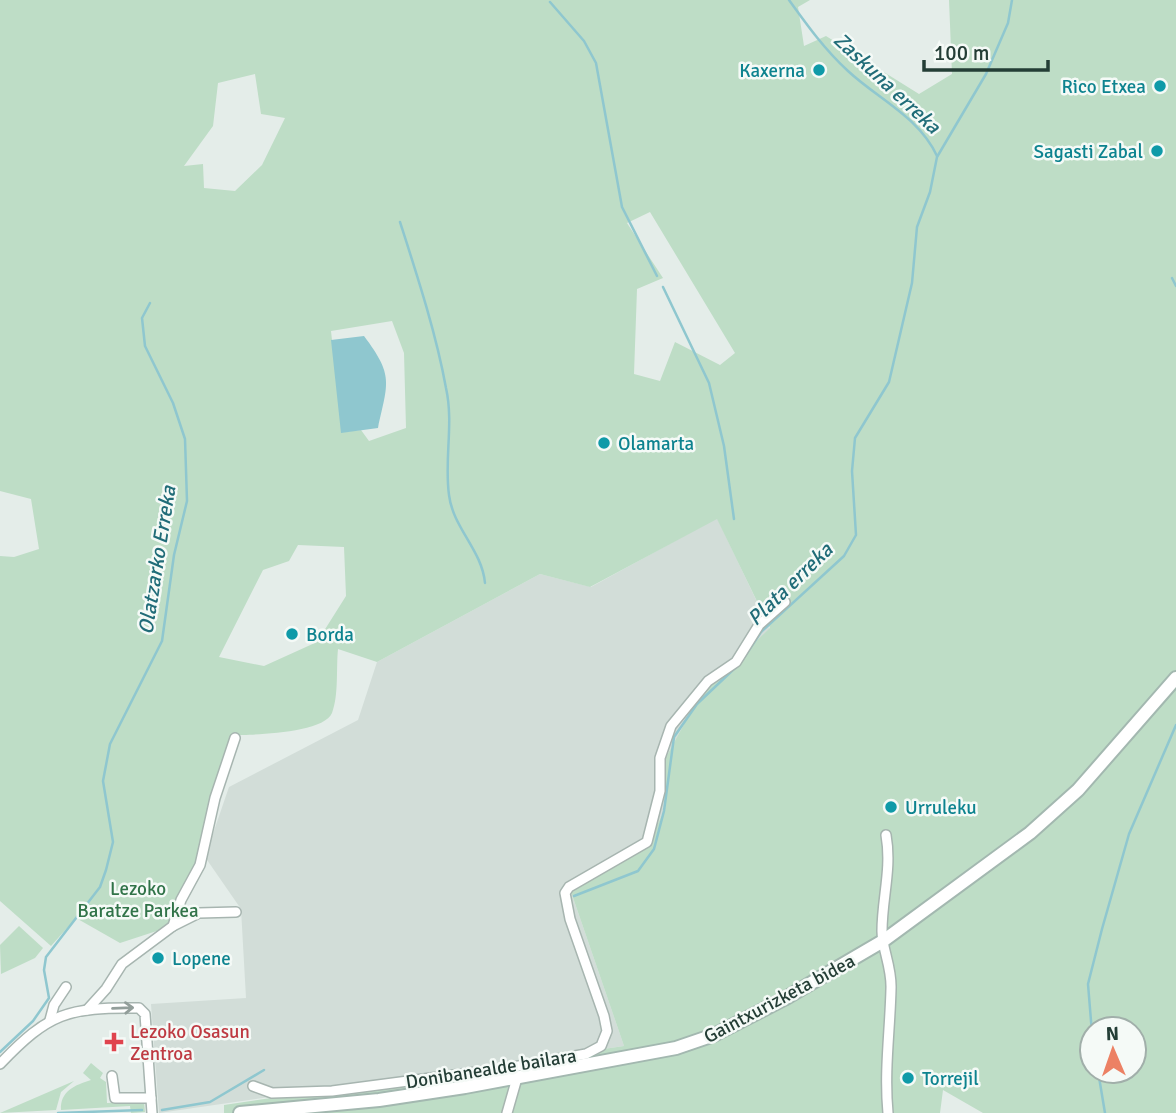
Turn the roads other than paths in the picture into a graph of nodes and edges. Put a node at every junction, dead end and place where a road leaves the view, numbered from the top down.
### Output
1 (785, 602) dead end
2 (1176, 678) edge
3 (235, 738) dead end
4 (886, 835) dead end
5 (236, 912) dead end
6 (173, 926) junction
7 (883, 941) junction
8 (65, 988) dead end
9 (87, 1010) junction
10 (50, 1020) junction
11 (0, 1064) edge
12 (112, 1076) dead end
13 (517, 1078) junction
14 (253, 1086) dead end
15 (151, 1098) junction
16 (152, 1113) edge
17 (240, 1113) edge
18 (507, 1113) edge
19 (888, 1113) edge

1 - 14 street, Donibanealde bailara
2 - 7 main road, Gaintxurizketa bidea
3 - 6 street
4 - 7 street
5 - 6 street
6 - 9 street
7 - 13 main road, Gaintxurizketa bidea
7 - 19 street
8 - 10 street
9 - 10 street
9 -> 15 street
10 - 11 street
12 - 15 street
13 - 17 main road, Gaintxurizketa bidea
13 - 18 street
15 - 16 street

